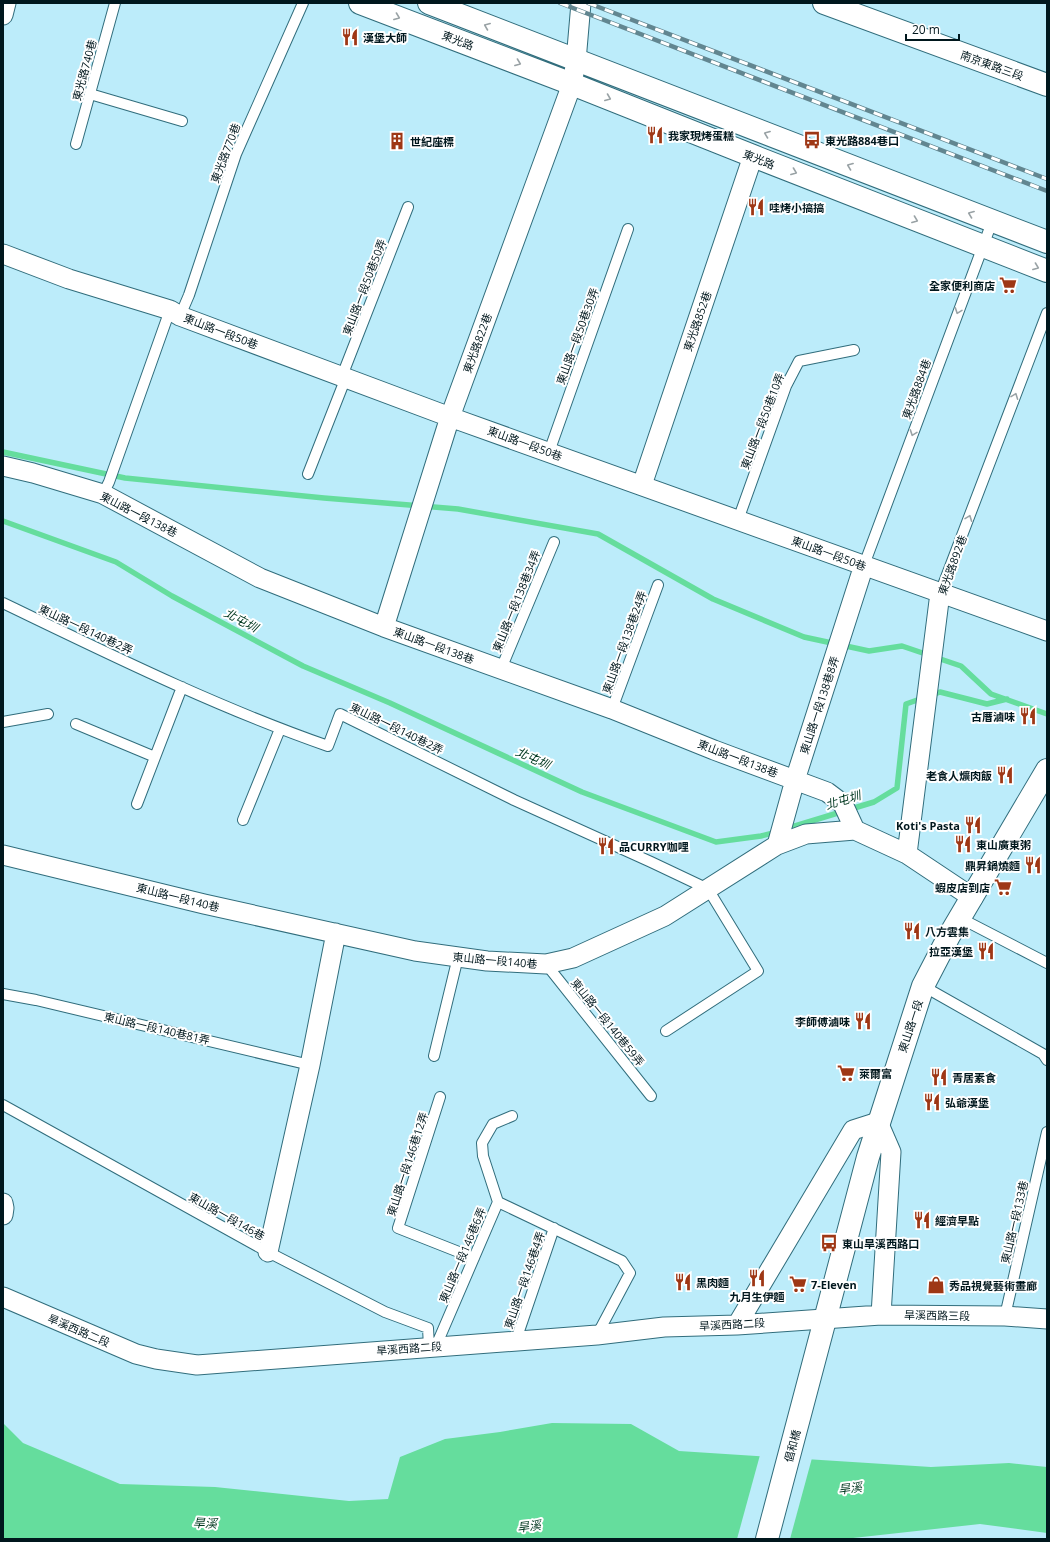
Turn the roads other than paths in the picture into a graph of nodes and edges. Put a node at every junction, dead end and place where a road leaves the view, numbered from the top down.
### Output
1 (6, 3) edge
2 (115, 3) edge
3 (303, 3) edge
4 (360, 3) edge
5 (429, 3) edge
6 (581, 3) edge
7 (824, 3) edge
8 (861, 10) edge
9 (3, 15) edge
10 (576, 61) junction
11 (572, 84) junction
12 (1047, 85) edge
13 (90, 94) junction
14 (182, 121) dead end
15 (76, 144) dead end
16 (753, 156) junction
17 (408, 207) dead end
18 (992, 222) junction
19 (628, 229) dead end
20 (1047, 242) edge
21 (982, 246) junction
22 (3, 254) edge
23 (1047, 271) edge
24 (1047, 312) edge
25 (175, 313) junction
26 (854, 350) dead end
27 (342, 376) junction
28 (450, 417) junction
29 (549, 452) junction
30 (3, 466) edge
31 (308, 474) dead end
32 (642, 485) junction
33 (106, 488) junction
34 (738, 520) junction
35 (554, 542) dead end
36 (864, 565) junction
37 (658, 585) dead end
38 (940, 593) junction
39 (3, 602) edge
40 (384, 627) junction
41 (1047, 631) edge
42 (501, 669) junction
43 (182, 687) junction
44 (612, 709) junction
45 (48, 714) dead end
46 (3, 722) edge
47 (76, 724) dead end
48 (280, 729) junction
49 (155, 757) junction
50 (1047, 770) edge
51 (796, 780) junction
52 (137, 804) dead end
53 (243, 820) dead end
54 (855, 830) junction
55 (777, 845) junction
56 (907, 854) junction
57 (3, 855) edge
58 (708, 889) junction
59 (972, 898) junction
60 (960, 918) junction
61 (336, 933) junction
62 (458, 957) junction
63 (1047, 963) edge
64 (546, 964) junction
65 (923, 986) junction
66 (3, 994) edge
67 (666, 1031) dead end
68 (434, 1056) dead end
69 (1047, 1060) edge
70 (310, 1065) junction
71 (651, 1096) dead end
72 (440, 1098) dead end
73 (3, 1105) edge
74 (512, 1116) dead end
75 (878, 1122) junction
76 (1047, 1132) edge
77 (498, 1202) junction
78 (3, 1203) edge
79 (3, 1215) edge
80 (554, 1228) junction
81 (268, 1252) junction
82 (474, 1258) junction
83 (3, 1297) edge
84 (881, 1315) junction
85 (1005, 1316) junction
86 (826, 1318) junction
87 (1047, 1319) edge
88 (738, 1325) junction
89 (597, 1335) junction
90 (516, 1340) junction
91 (432, 1346) junction
92 (816, 1352) joint
93 (768, 1539) edge

1 - 9 street
2 - 13 lane, 東光路740巷
3 - 25 lane, 東光路770巷
4 -> 11 street, 東光路
10 -> 5 street
6 - 10 street, 東光路822巷
7 - 8 street, 南京東路三段
8 - 12 street, 南京東路三段
10 - 11 street, 東光路822巷
18 -> 10 street
11 -> 16 street, 東光路
11 - 28 street, 東光路822巷
13 - 14 lane
13 - 15 lane, 東光路740巷
16 -> 21 street, 東光路
16 - 32 street, 東光路852巷
17 - 27 lane, 東山路一段50巷50弄
18 - 20 street
18 - 21 lane, 東光路884巷
19 - 29 lane, 東山路一段50巷30弄
21 -> 23 street, 東光路
21 -> 36 lane, 東光路884巷
22 - 25 street, 東山路一段50巷
38 -> 24 lane, 東光路892巷
25 - 27 street, 東山路一段50巷
25 - 33 lane, 東光路770巷
26 - 34 lane, 東山路一段50巷10弄
27 - 28 street, 東山路一段50巷
27 - 31 lane, 東山路一段50巷50弄
28 - 29 street, 東山路一段50巷
28 - 40 street, 東光路822巷
29 - 32 street, 東山路一段50巷
30 - 33 street, 東山路一段138巷
32 - 34 street, 東山路一段50巷
33 - 40 street, 東山路一段138巷
34 - 36 street, 東山路一段50巷
35 - 42 lane, 東山路一段138巷34弄
36 - 38 street, 東山路一段50巷
36 - 51 street, 東山路一段138巷8弄
37 - 44 lane, 東山路一段138巷24弄
38 - 41 street, 東山路一段50巷
38 - 56 street, 東光路892巷
39 - 43 lane, 東山路一段140巷2弄
40 - 42 street, 東山路一段138巷
42 - 44 street, 東山路一段138巷
43 - 48 lane, 東山路一段140巷2弄
43 - 49 lane
44 - 51 street, 東山路一段138巷
45 - 46 lane
47 - 49 lane
48 - 53 lane
48 - 58 lane, 東山路一段140巷2弄
49 - 52 lane
50 - 59 street, 東山路一段
51 - 54 street, 東山路一段138巷
51 - 55 street, 東山路一段138巷8弄
54 - 55 street, 東山路一段140巷
54 - 56 street, 東山路一段140巷
55 - 58 street, 東山路一段140巷
56 - 59 street, 東山路一段140巷
57 - 61 street, 東山路一段140巷
58 - 64 street, 東山路一段140巷
58 - 67 lane
59 - 60 street, 東山路一段
60 - 63 lane
60 - 65 street, 東山路一段
61 - 62 street, 東山路一段140巷
61 - 70 street
62 - 64 street, 東山路一段140巷
62 - 68 lane
64 - 71 lane, 東山路一段140巷59弄
65 - 69 lane
65 - 75 street, 東山路一段
66 - 70 lane, 東山路一段140巷81弄
70 - 81 street
72 - 82 lane, 東山路一段146巷12弄
73 - 81 lane, 東山路一段146巷
74 - 77 lane, 東山路一段146巷6弄
75 - 84 street
75 - 86 street, 東山路一段
75 - 88 street
76 - 85 lane, 東山路一段133巷
77 - 80 lane
77 - 82 lane, 東山路一段146巷6弄
78 - 79 street
80 - 89 lane
80 - 90 lane, 東山路一段146巷4弄
81 - 91 lane, 東山路一段146巷
82 - 91 lane, 東山路一段146巷6弄
83 - 91 street, 旱溪西路二段
84 - 85 street, 旱溪西路三段
84 - 86 street, 旱溪西路三段
85 - 87 street, 旱溪西路三段
86 - 88 street, 旱溪西路二段
86 - 92 street, 東山路一段
88 - 89 street, 旱溪西路二段
89 - 90 street, 旱溪西路二段
90 - 91 street, 旱溪西路二段
92 - 93 street, 倡和橋

